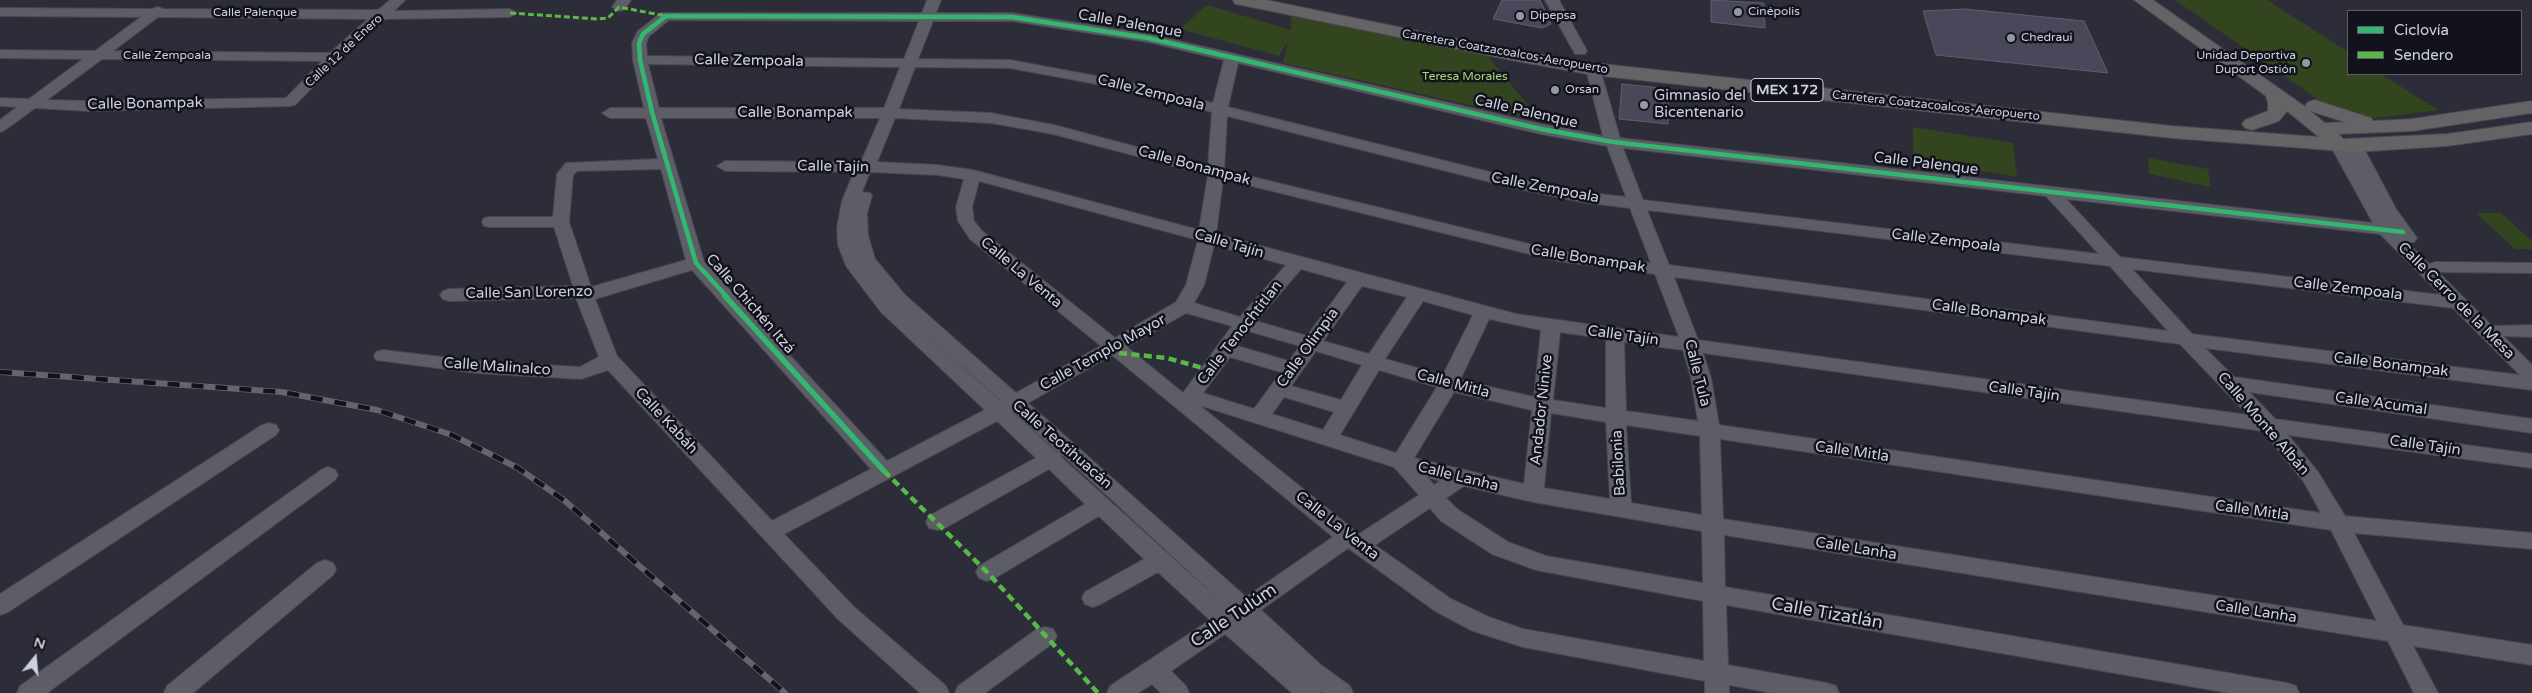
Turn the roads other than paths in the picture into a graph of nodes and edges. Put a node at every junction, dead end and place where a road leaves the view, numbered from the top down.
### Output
1 (172, 0) edge
2 (398, 0) edge
3 (934, 0) edge
4 (1241, 0) edge
5 (1307, 0) edge
6 (1552, 0) edge
7 (2158, 4) edge
8 (0, 12) edge
9 (156, 13) junction
10 (384, 13) junction
11 (510, 13) dead end
12 (1341, 14) junction
13 (666, 16) joint
14 (928, 18) junction
15 (1580, 51) junction
16 (0, 54) edge
17 (97, 55) junction
18 (334, 57) junction
19 (1232, 58) junction
20 (640, 60) junction
21 (910, 63) junction
22 (1594, 69) junction
23 (1760, 80) junction
24 (2274, 94) junction
25 (0, 102) edge
26 (36, 102) junction
27 (290, 102) joint
28 (2315, 106) junction
29 (2532, 107) edge
30 (1220, 110) junction
31 (610, 112) dead end
32 (652, 112) junction
33 (890, 113) junction
34 (2004, 113) junction
35 (2146, 114) junction
36 (2252, 124) junction
37 (0, 127) edge
38 (2385, 127) junction
39 (2532, 128) edge
40 (2322, 129) junction
41 (2345, 140) junction
42 (1613, 142) junction
43 (668, 164) junction
44 (869, 165) junction
45 (725, 166) dead end
46 (1216, 172) junction
47 (973, 175) junction
48 (2050, 191) junction
49 (1635, 203) junction
50 (490, 222) dead end
51 (561, 222) junction
52 (2384, 230) junction
53 (2403, 232) junction
54 (1207, 237) junction
55 (2112, 260) junction
56 (696, 263) junction
57 (1297, 263) junction
58 (2436, 267) junction
59 (2532, 268) edge
60 (1661, 271) junction
61 (1358, 280) junction
62 (584, 294) junction
63 (448, 295) dead end
64 (1418, 295) junction
65 (2456, 303) junction
66 (1183, 306) junction
67 (1483, 312) junction
68 (1243, 325) junction
69 (1551, 325) junction
70 (2498, 330) junction
71 (2532, 330) edge
72 (1615, 334) junction
73 (2186, 340) junction
74 (1311, 345) junction
75 (1691, 345) junction
76 (1112, 348) junction
77 (1225, 350) junction
78 (383, 356) dead end
79 (608, 359) junction
80 (1373, 363) junction
81 (2532, 363) edge
82 (1293, 369) junction
83 (2532, 376) edge
84 (2229, 383) junction
85 (2532, 383) edge
86 (1449, 384) junction
87 (1278, 389) junction
88 (1188, 400) junction
89 (1542, 405) junction
90 (1007, 407) junction
91 (1345, 408) junction
92 (1616, 416) junction
93 (1259, 417) junction
94 (2269, 425) junction
95 (2532, 426) edge
96 (269, 430) dead end
97 (1710, 432) junction
98 (1328, 438) junction
99 (1052, 458) junction
100 (2532, 461) edge
101 (1402, 462) junction
102 (884, 470) junction
103 (328, 475) dead end
104 (1459, 479) junction
105 (1533, 494) junction
106 (1432, 498) junction
107 (1100, 504) junction
108 (1621, 510) junction
109 (937, 522) dead end
110 (2338, 523) junction
111 (1712, 525) junction
112 (769, 532) junction
113 (1353, 541) junction
114 (2532, 541) edge
115 (1161, 560) junction
116 (325, 569) dead end
117 (986, 572) dead end
118 (1715, 595) junction
119 (1093, 598) dead end
120 (0, 606) edge
121 (1236, 616) junction
122 (2396, 635) junction
123 (1045, 636) dead end
124 (2532, 655) edge
125 (1154, 670) junction
126 (1716, 683) edge
127 (29, 693) edge
128 (176, 693) edge
129 (938, 693) edge
130 (968, 693) edge
131 (1119, 693) edge
132 (1177, 693) edge
133 (1309, 693) edge
134 (1341, 693) edge
135 (1827, 693) edge
136 (2287, 693) edge
137 (2426, 693) edge

1 - 9 street
2 - 10 street, Calle 12 de Enero
3 - 14 street, Calle Teotihuacán
4 - 12 main road, Carretera Coatzacoalcos-Aeropuerto / MEX 172
5 - 12 main road, Carretera Coatzacoalcos-Aeropuerto / MEX 172
6 - 15 street
7 - 24 main road
7 - 28 main road
8 - 9 street, Calle Palenque
9 - 10 street, Calle Palenque
9 - 17 street
10 - 11 street, Calle Palenque
10 - 18 street, Calle 12 de Enero
12 - 15 main road, Carretera Coatzacoalcos-Aeropuerto / MEX 172
12 - 22 main road, Carretera Coatzacoalcos-Aeropuerto / MEX 172
13 - 14 street, Calle Palenque
13 - 20 street, Calle Chichén Itzá
14 - 19 street, Calle Palenque
14 - 21 street, Calle Teotihuacán
15 - 23 main road, Carretera Coatzacoalcos-Aeropuerto / MEX 172
16 - 17 street, Calle Zempoala
17 - 18 street, Calle Zempoala
17 - 26 street
18 - 27 street, Calle 12 de Enero
19 - 30 street, Calle Templo Mayor
19 - 42 street, Calle Palenque
20 - 21 street, Calle Zempoala
20 - 32 street, Calle Chichén Itzá
21 - 30 street, Calle Zempoala
21 - 33 street, Calle Teotihuacán
22 - 23 main road, Carretera Coatzacoalcos-Aeropuerto / MEX 172
22 - 42 street, Calle Tula
23 - 34 main road, Carretera Coatzacoalcos-Aeropuerto / MEX 172
23 - 35 main road, Carretera Coatzacoalcos-Aeropuerto / MEX 172
24 - 36 main road
24 - 40 main road
25 - 26 street, Calle Bonampak
26 - 27 street, Calle Bonampak
26 - 37 street
28 - 38 main road
28 - 41 main road
29 - 38 main road
30 - 46 street, Calle Templo Mayor
30 - 49 street, Calle Zempoala
31 - 32 street
32 - 33 street, Calle Bonampak
32 - 43 street, Calle Chichén Itzá
33 - 44 street, Calle Teotihuacán
33 - 46 street, Calle Bonampak
34 - 35 main road
34 - 41 main road, Carretera Coatzacoalcos-Aeropuerto / MEX 172
35 - 36 main road, Carretera Coatzacoalcos-Aeropuerto / MEX 172
36 - 40 main road, Carretera Coatzacoalcos-Aeropuerto
38 - 41 main road
39 - 41 main road
40 - 41 main road, Carretera Coatzacoalcos-Aeropuerto
41 - 52 street, Calle Cerro de la Mesa
41 - 53 street, Calle Cerro de la Mesa
42 - 48 street, Calle Palenque
42 - 49 street, Calle Tula
43 - 51 street, Calle Kabáh
43 - 56 street, Calle Chichén Itzá
44 - 45 street, Calle Tajín
44 - 47 street, Calle Tajín
44 - 90 street, Calle Teotihuacán
46 - 54 street, Calle Templo Mayor
46 - 60 street, Calle Bonampak
47 - 54 street, Calle Tajín
47 - 76 street, Calle La Venta
48 - 52 street, Calle Palenque
48 - 55 street, Calle Monte Albán
49 - 55 street, Calle Zempoala
49 - 60 street, Calle Tula
50 - 51 street
51 - 62 street, Calle Kabáh
52 - 53 street, Calle Palenque
52 - 65 street, Calle Cerro de la Mesa
53 - 58 street, Calle Cerro de la Mesa
54 - 57 street, Calle Tajín
54 - 66 street, Calle Templo Mayor
55 - 65 street, Calle Zempoala
55 - 73 street, Calle Monte Albán
56 - 62 street, Calle San Lorenzo
56 - 102 street, Calle Chichén Itzá
57 - 61 street, Calle Tajín
57 - 68 street, Calle Tenochtitlan
58 - 59 street
58 - 70 street, Calle Cerro de la Mesa
60 - 73 street, Calle Bonampak
60 - 75 street, Calle Tula
61 - 64 street, Calle Tajín
61 - 74 street, Calle Olimpia
62 - 63 street, Calle San Lorenzo
62 - 79 street, Calle Kabáh
64 - 67 street, Calle Tajín
64 - 80 street
65 - 83 street, Calle Cerro de la Mesa
66 - 68 street, Calle Mitla
66 - 76 street, Calle Templo Mayor
67 - 69 street, Calle Tajín
67 - 86 street
68 - 74 street, Calle Mitla
68 - 77 street, Calle Tenochtitlan
69 - 72 street, Calle Tajín
69 - 89 street, Andador Ninive
70 - 71 street
70 - 81 street, Calle Cerro de la Mesa
72 - 75 street, Calle Tajín
72 - 92 street, Babilonia
73 - 84 street, Calle Monte Albán
73 - 85 street, Calle Bonampak
74 - 80 street, Calle Mitla
74 - 82 street, Calle Olimpia
75 - 94 street, Calle Tajín
75 - 97 street, Calle Tula
76 - 88 street, Calle La Venta
76 - 90 street, Calle Templo Mayor
77 - 82 street
77 - 88 street, Calle Tenochtitlan
78 - 79 street, Calle Malinalco
79 - 112 street, Calle Kabáh
80 - 86 street, Calle Mitla
80 - 91 street
82 - 87 street, Calle Olimpia
84 - 94 street, Calle Monte Albán
84 - 95 street, Calle Acumal
86 - 89 street, Calle Mitla
86 - 101 street
87 - 91 street
87 - 93 street, Calle Olimpia
88 - 93 street, Calle Lanha
88 - 113 street, Calle La Venta
89 - 92 street, Calle Mitla
89 - 105 street, Andador Ninive
90 - 99 street, Calle Teotihuacán
90 - 102 street, Calle Templo Mayor
90 - 121 street, Calle Teotihuacán
91 - 98 street
92 - 97 street, Calle Mitla
92 - 108 street, Babilonia
93 - 98 street, Calle Lanha
94 - 100 street, Calle Tajín
94 - 110 street, Calle Monte Albán
96 - 120 street
97 - 110 street, Calle Mitla
97 - 111 street, Calle Tula
98 - 101 street, Calle Lanha
99 - 107 street, Calle Teotihuacán
99 - 109 street
101 - 104 street, Calle Lanha
101 - 106 street, Calle Tizatlán
102 - 112 street, Calle Templo Mayor
103 - 127 street
104 - 105 street, Calle Lanha
104 - 106 street, Calle Tulúm
105 - 108 street, Calle Lanha
106 - 113 street, Calle Tulúm
106 - 118 street, Calle Tizatlán
107 - 115 street, Calle Teotihuacán
107 - 117 street
108 - 111 street, Calle Lanha
110 - 114 street, Calle Mitla
110 - 122 street, Calle Monte Albán
111 - 118 street, Calle Tula
111 - 122 street, Calle Lanha
112 - 129 street, Calle Kabáh
113 - 121 street, Calle Tulúm
113 - 126 street, Calle La Venta
115 - 119 street
115 - 121 street, Calle Teotihuacán
116 - 128 street
118 - 126 street, Calle Tula
118 - 136 street, Calle Tizatlán
121 - 125 street, Calle Tulúm
121 - 133 street, Calle Teotihuacán
121 - 134 street, Calle Teotihuacán
122 - 124 street, Calle Lanha
122 - 137 street, Calle Monte Albán
123 - 130 street
125 - 131 street, Calle Tulúm
125 - 132 street
126 - 135 street, Calle La Venta

